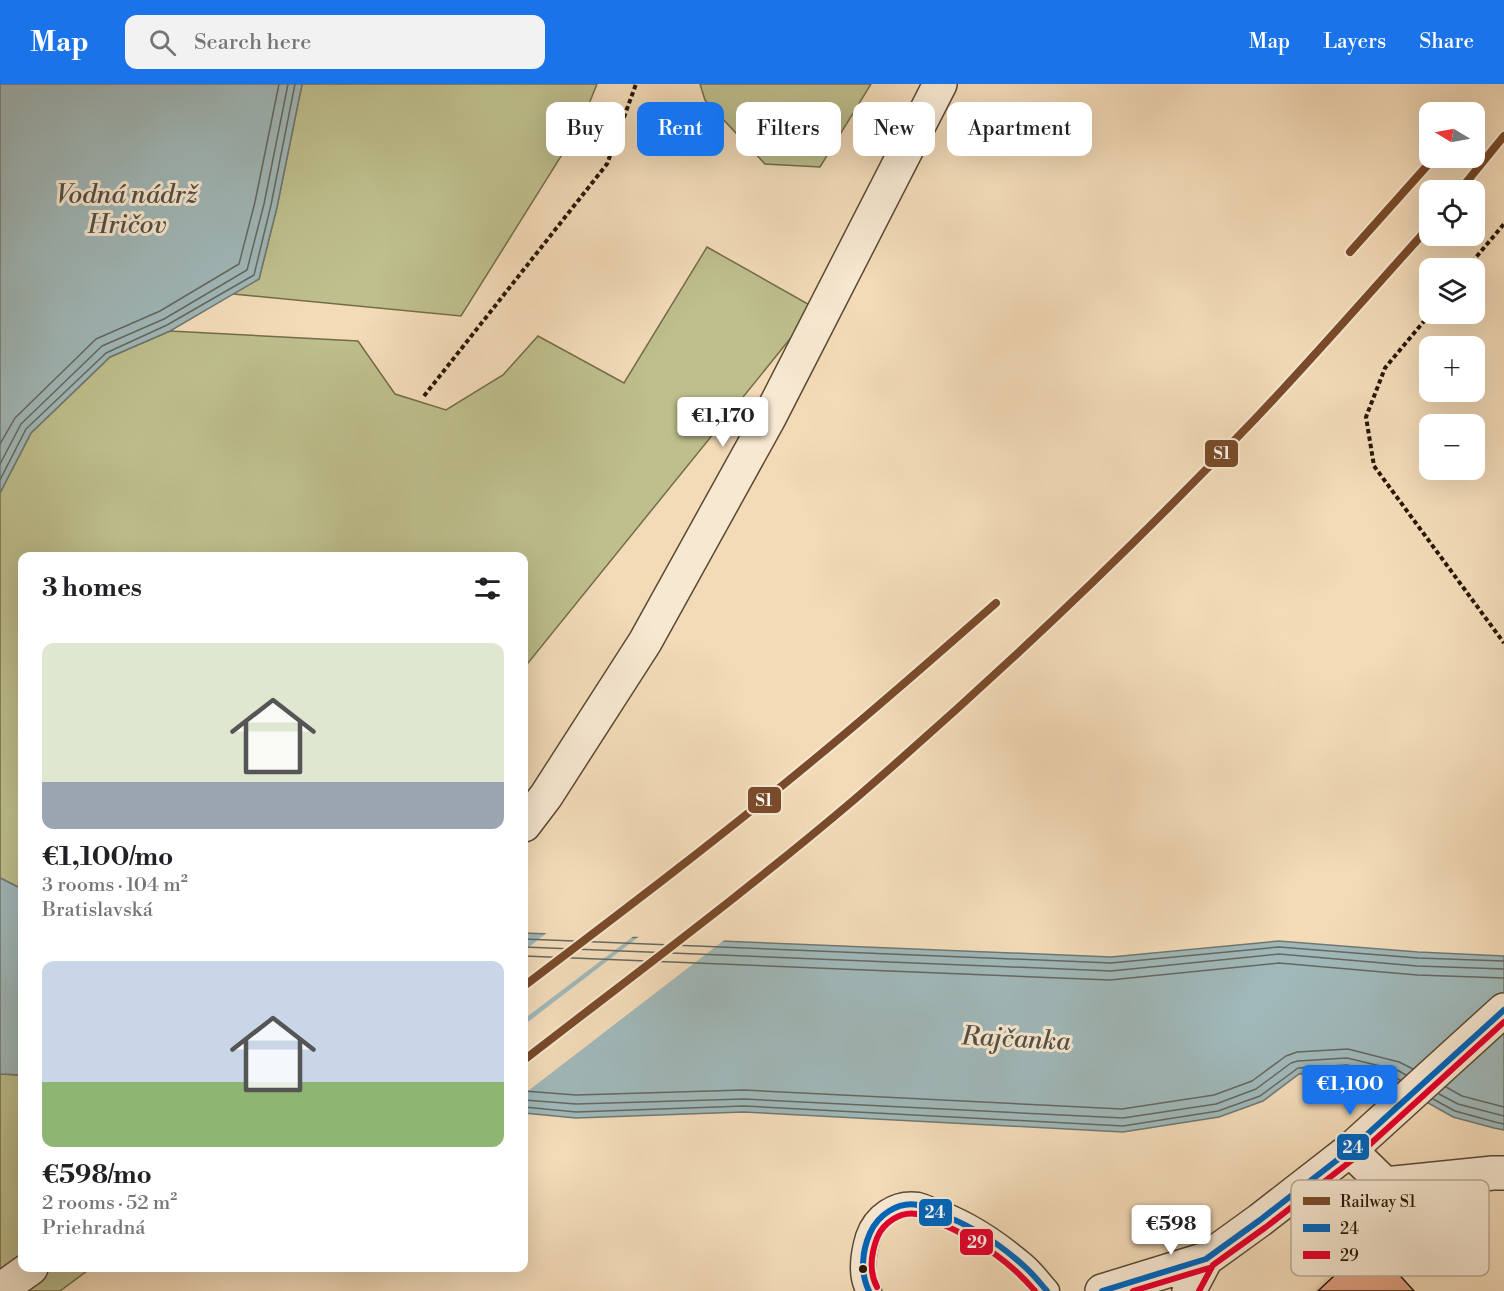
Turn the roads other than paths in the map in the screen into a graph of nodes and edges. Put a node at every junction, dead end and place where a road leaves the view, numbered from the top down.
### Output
1 (940, 84) edge
2 (528, 820) edge
3 (1504, 1010) edge
4 (1350, 1150) junction
5 (1504, 1173) edge
6 (1311, 1180) edge
7 (1380, 1180) edge
8 (1430, 1180) edge
9 (1291, 1196) edge
10 (1206, 1258) junction
11 (26, 1272) edge
12 (0, 1290) edge
13 (868, 1291) edge
14 (1047, 1291) edge
15 (1102, 1291) edge
16 (1171, 1291) edge
17 (1189, 1291) edge

1 - 2 street
3 - 4 street
4 - 6 street
4 - 7 street
5 - 8 street
9 - 10 street
10 - 15 street
10 - 16 street
10 - 17 street
11 - 12 street
13 - 14 lane

